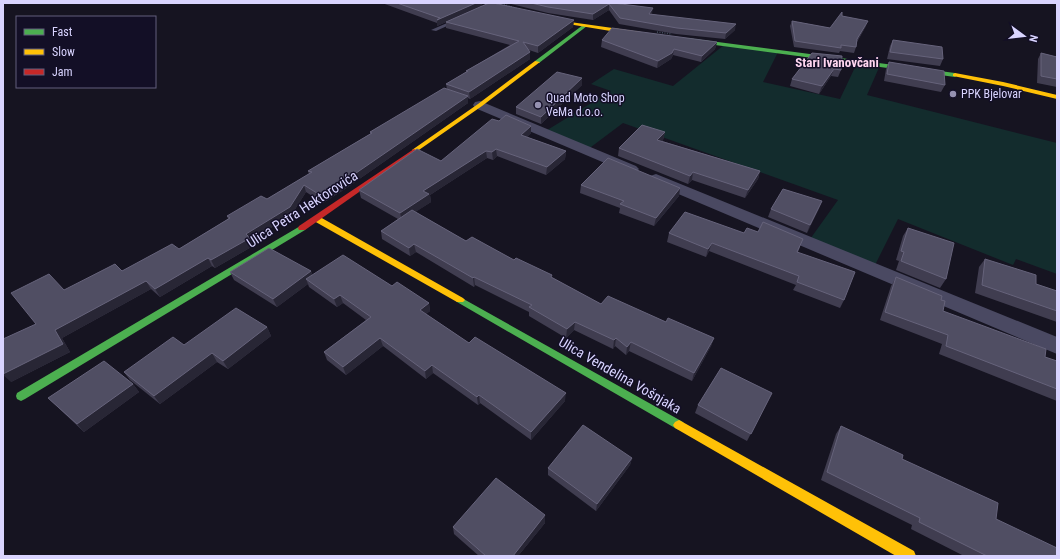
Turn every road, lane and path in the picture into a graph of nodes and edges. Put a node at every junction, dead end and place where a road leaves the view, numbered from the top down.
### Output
1 (462, 18) edge
2 (563, 21) edge
3 (585, 26) junction
4 (434, 30) dead end
5 (652, 35) edge
6 (675, 39) edge
7 (1057, 97) edge
8 (480, 105) junction
9 (317, 219) junction
10 (1057, 346) edge
11 (21, 396) dead end
12 (908, 556) edge

1 - 4 lane
2 - 3 street
3 - 5 street
3 - 8 street, Ulica Petra Hektorovića
6 - 7 street
8 - 9 street, Ulica Petra Hektorovića
8 - 10 street
9 - 11 street, Ulica Petra Hektorovića
9 - 12 street, Ulica Vendelina Vošnjaka

